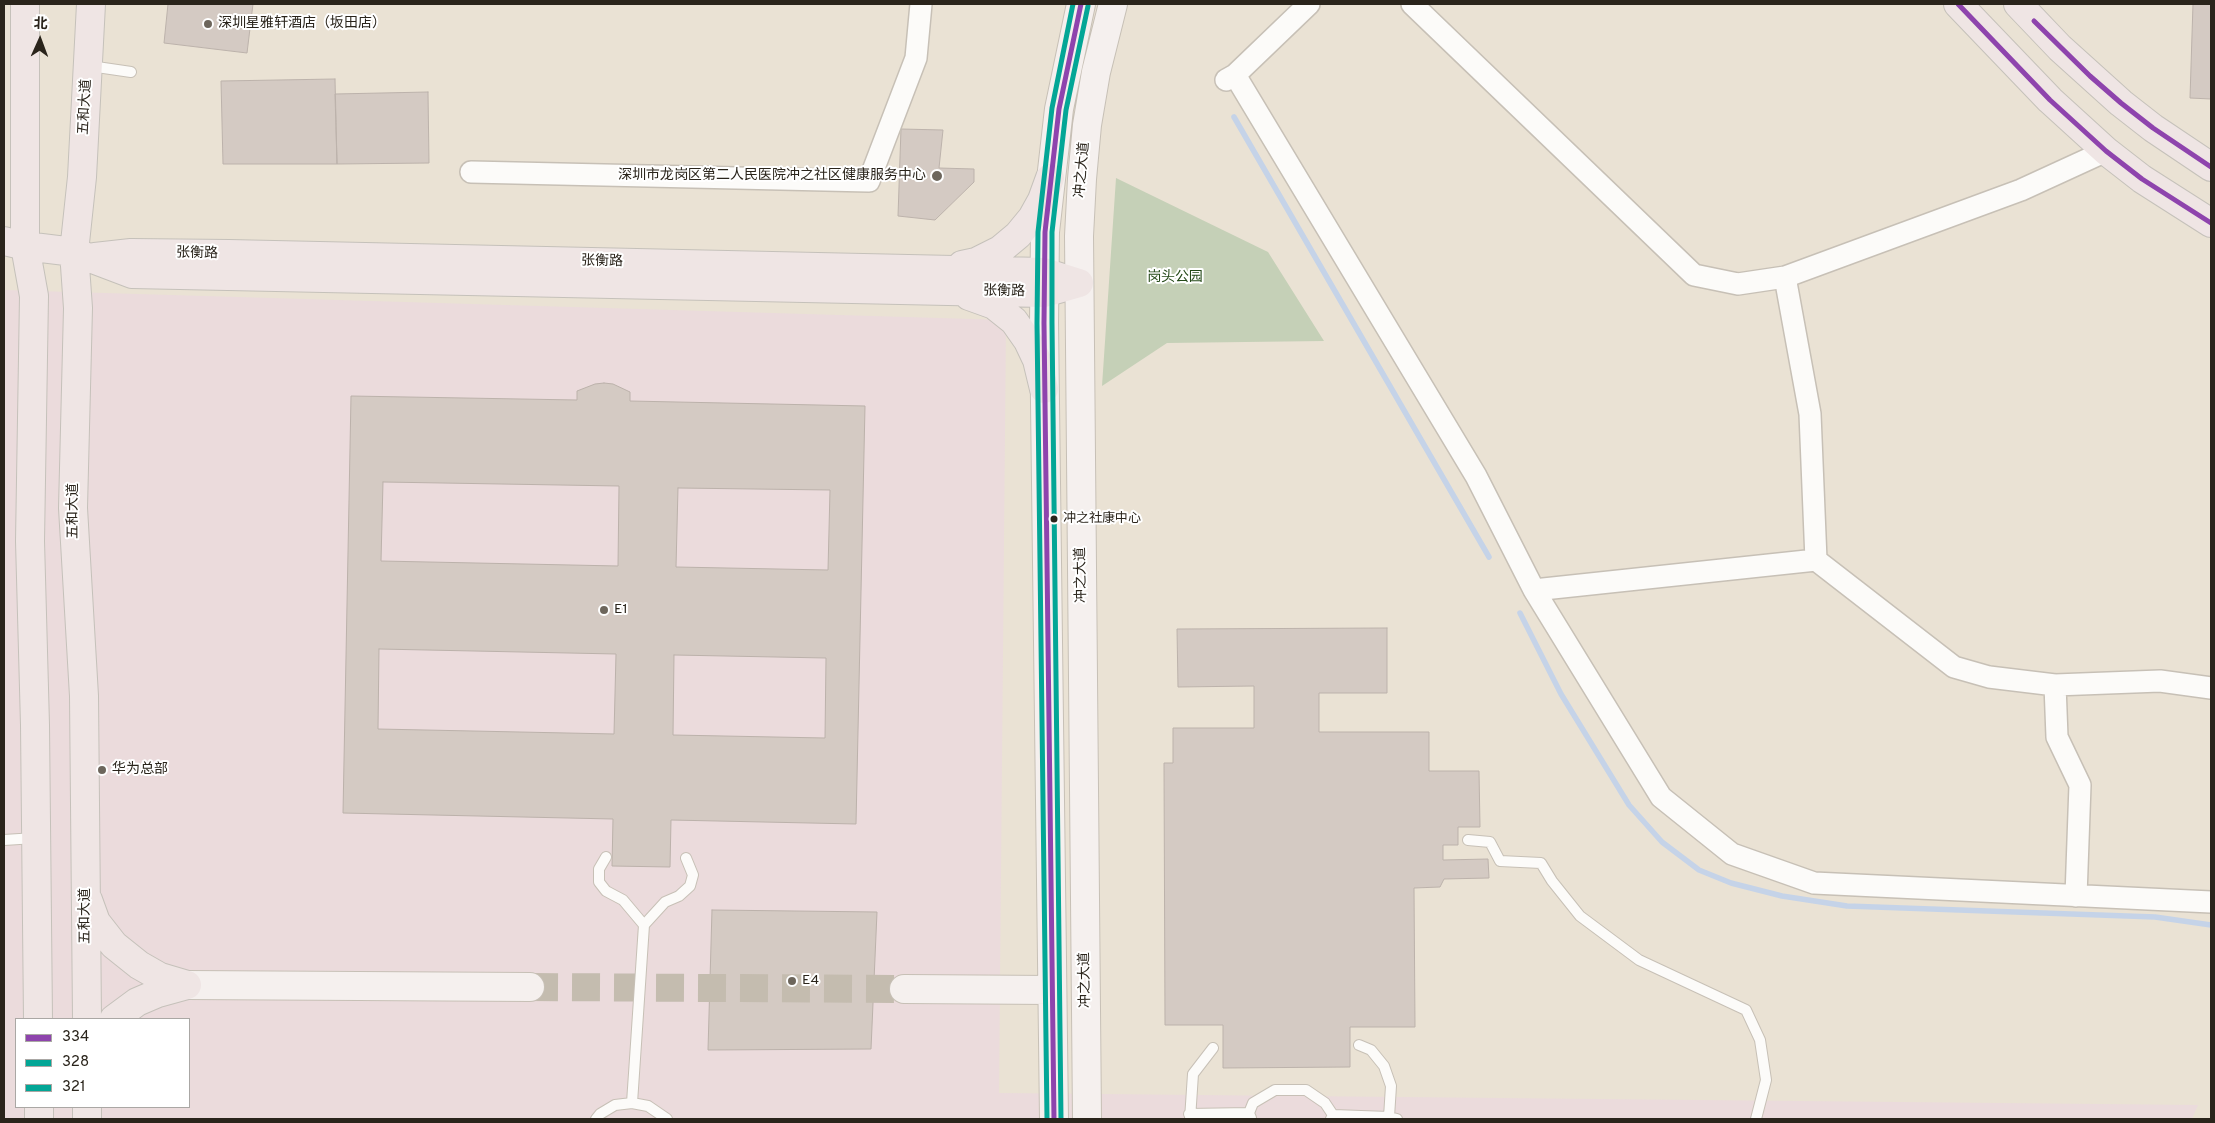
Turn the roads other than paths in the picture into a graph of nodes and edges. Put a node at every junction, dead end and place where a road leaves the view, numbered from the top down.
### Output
1 (25, 4) edge
2 (90, 4) edge
3 (921, 4) edge
4 (1081, 4) edge
5 (1112, 4) edge
6 (1309, 4) edge
7 (1412, 4) edge
8 (1958, 4) edge
9 (2018, 4) edge
10 (88, 66) junction
11 (131, 72) dead end
12 (2106, 151) junction
13 (2211, 167) edge
14 (471, 172) dead end
15 (1050, 178) junction
16 (2211, 223) edge
17 (14, 244) edge
18 (82, 255) junction
19 (1785, 277) junction
20 (942, 280) junction
21 (1044, 282) junction
22 (1079, 283) junction
23 (1044, 389) junction
24 (1816, 560) junction
25 (1534, 590) junction
26 (2054, 685) junction
27 (2211, 688) edge
28 (36, 838) junction
29 (4, 840) edge
30 (1468, 840) dead end
31 (606, 857) dead end
32 (686, 858) dead end
33 (86, 894) junction
34 (2076, 896) junction
35 (2211, 902) edge
36 (644, 925) junction
37 (186, 985) junction
38 (530, 987) tunnel mouth
39 (904, 989) tunnel mouth
40 (1052, 990) junction
41 (38, 1018) edge
42 (86, 1018) edge
43 (115, 1018) edge
44 (1359, 1045) dead end
45 (1213, 1048) dead end
46 (632, 1103) junction
47 (1250, 1116) edge
48 (1190, 1117) edge
49 (1332, 1117) edge
50 (1393, 1118) edge
51 (596, 1119) edge
52 (666, 1119) edge
53 (1054, 1119) edge
54 (1087, 1119) edge
55 (1756, 1119) edge

1 - 17 main road
2 - 10 main road, 五和大道
3 - 14 street
4 - 15 main road
5 - 22 main road, 冲之大道
6 - 25 street
7 - 19 street
8 - 12 main road
9 - 13 main road
10 - 11 lane
10 - 18 main road, 五和大道
12 - 16 main road
12 - 19 street
15 - 20 main road
15 - 21 main road
17 - 18 main road, 张衡路
17 - 28 main road
18 - 20 main road, 张衡路
18 - 33 main road, 五和大道
19 - 24 street
20 - 21 main road, 张衡路
20 - 23 main road
21 - 22 main road, 张衡路
21 - 23 main road
22 - 54 main road, 冲之大道
23 - 40 main road
24 - 25 street
24 - 26 street
25 - 34 street
26 - 27 street
26 - 34 street
28 - 29 lane
28 - 41 main road
30 - 55 lane
31 - 36 lane
32 - 36 lane
33 - 37 main road
33 - 42 main road, 五和大道
34 - 35 street
36 - 46 lane
37 - 38 main road
37 - 43 main road
39 - 40 main road
40 - 53 main road
44 - 50 lane
45 - 48 lane
46 - 51 lane
46 - 52 lane
47 - 48 lane
47 - 49 lane
49 - 50 lane

